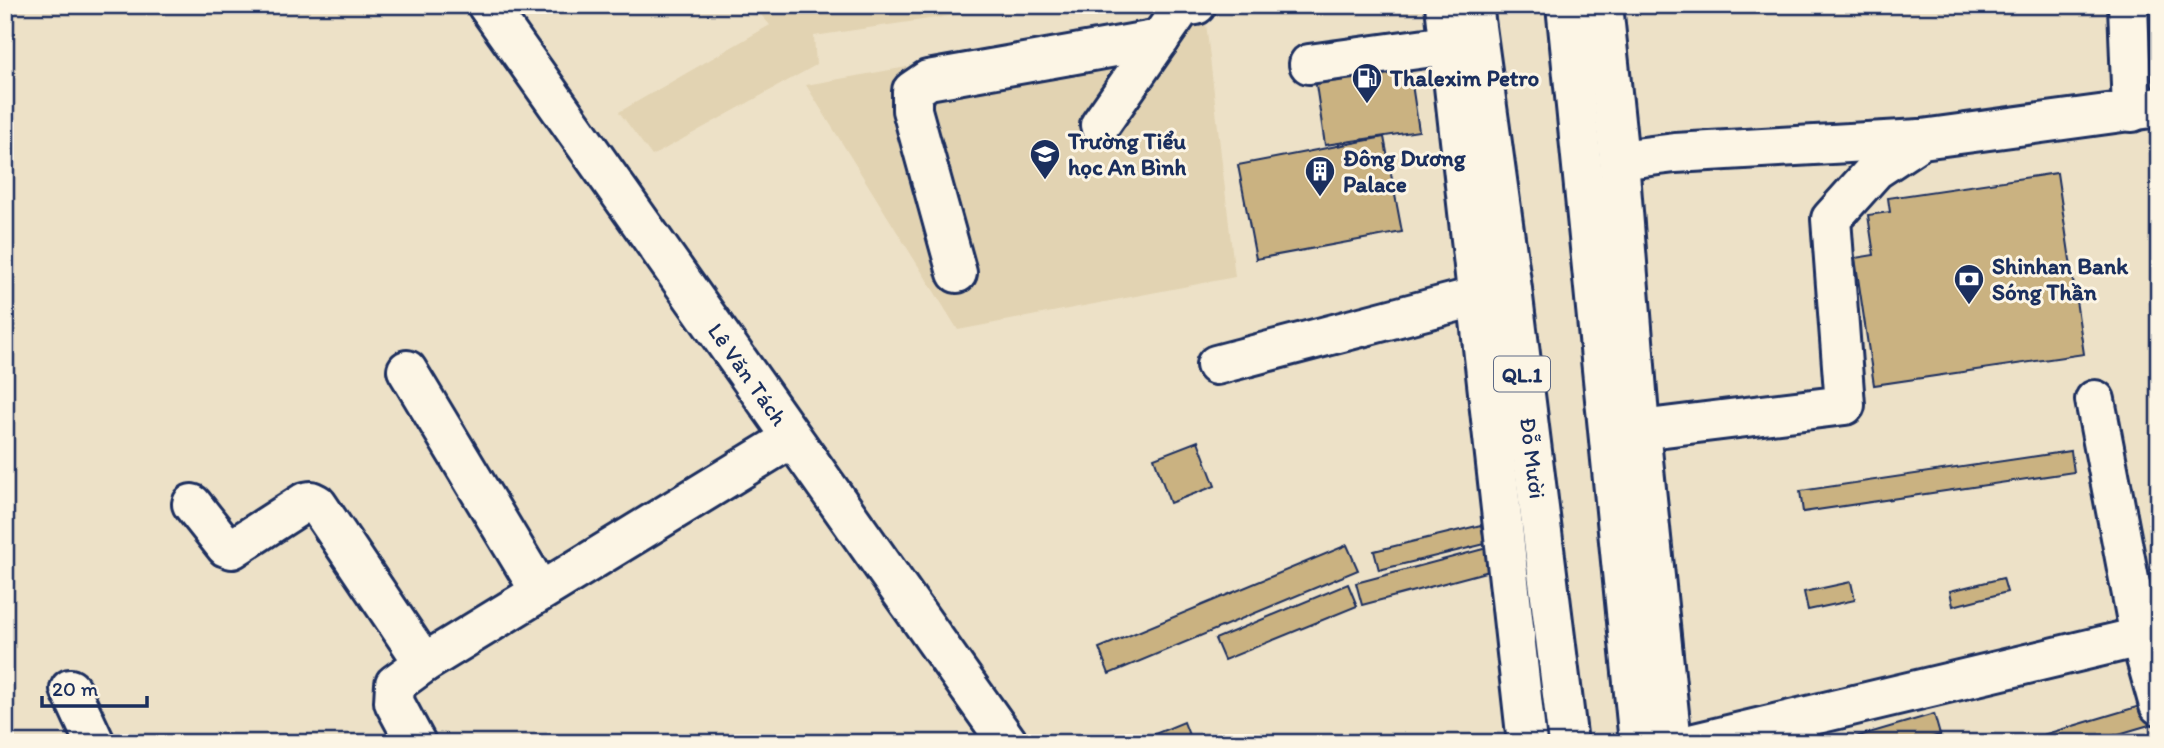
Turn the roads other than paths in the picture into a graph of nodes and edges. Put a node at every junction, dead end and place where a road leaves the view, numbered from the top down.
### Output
1 (487, 5) edge
2 (1196, 5) edge
3 (1445, 5) edge
4 (1566, 5) edge
5 (1603, 5) edge
6 (2128, 5) edge
7 (1466, 31) edge
8 (1160, 39) junction
9 (1309, 64) dead end
10 (2145, 110) edge
11 (1100, 125) dead end
12 (1922, 139) junction
13 (1619, 160) junction
14 (957, 272) dead end
15 (1479, 296) junction
16 (1216, 365) dead end
17 (407, 370) dead end
18 (2095, 400) dead end
19 (1640, 430) junction
20 (792, 438) junction
21 (192, 504) dead end
22 (540, 592) junction
23 (2140, 637) junction
24 (424, 663) junction
25 (70, 689) dead end
26 (2159, 705) edge
27 (95, 743) edge
28 (416, 743) edge
29 (1008, 743) edge
30 (1527, 743) edge
31 (1568, 743) edge
32 (1639, 743) edge
33 (1672, 743) edge
34 (1695, 743) edge

1 - 20 main road, Lê Văn Tách
2 - 8 main road
3 - 7 main road, Đỗ Mười / QL.1
4 - 32 main road
5 - 13 main road
6 - 10 main road
7 - 9 main road
7 - 15 main road, Đỗ Mười / QL.1
7 - 31 main road, Đỗ Mười / QL.1
8 - 11 main road
8 - 14 main road
10 - 12 main road
12 - 13 main road
12 - 19 main road
13 - 19 main road
15 - 16 main road
15 - 30 main road, Đỗ Mười / QL.1
17 - 22 main road
18 - 23 main road
19 - 33 main road
20 - 22 main road
20 - 29 main road, Lê Văn Tách
21 - 24 main road
22 - 24 main road
23 - 26 main road
23 - 34 main road
24 - 28 main road
25 - 27 main road

